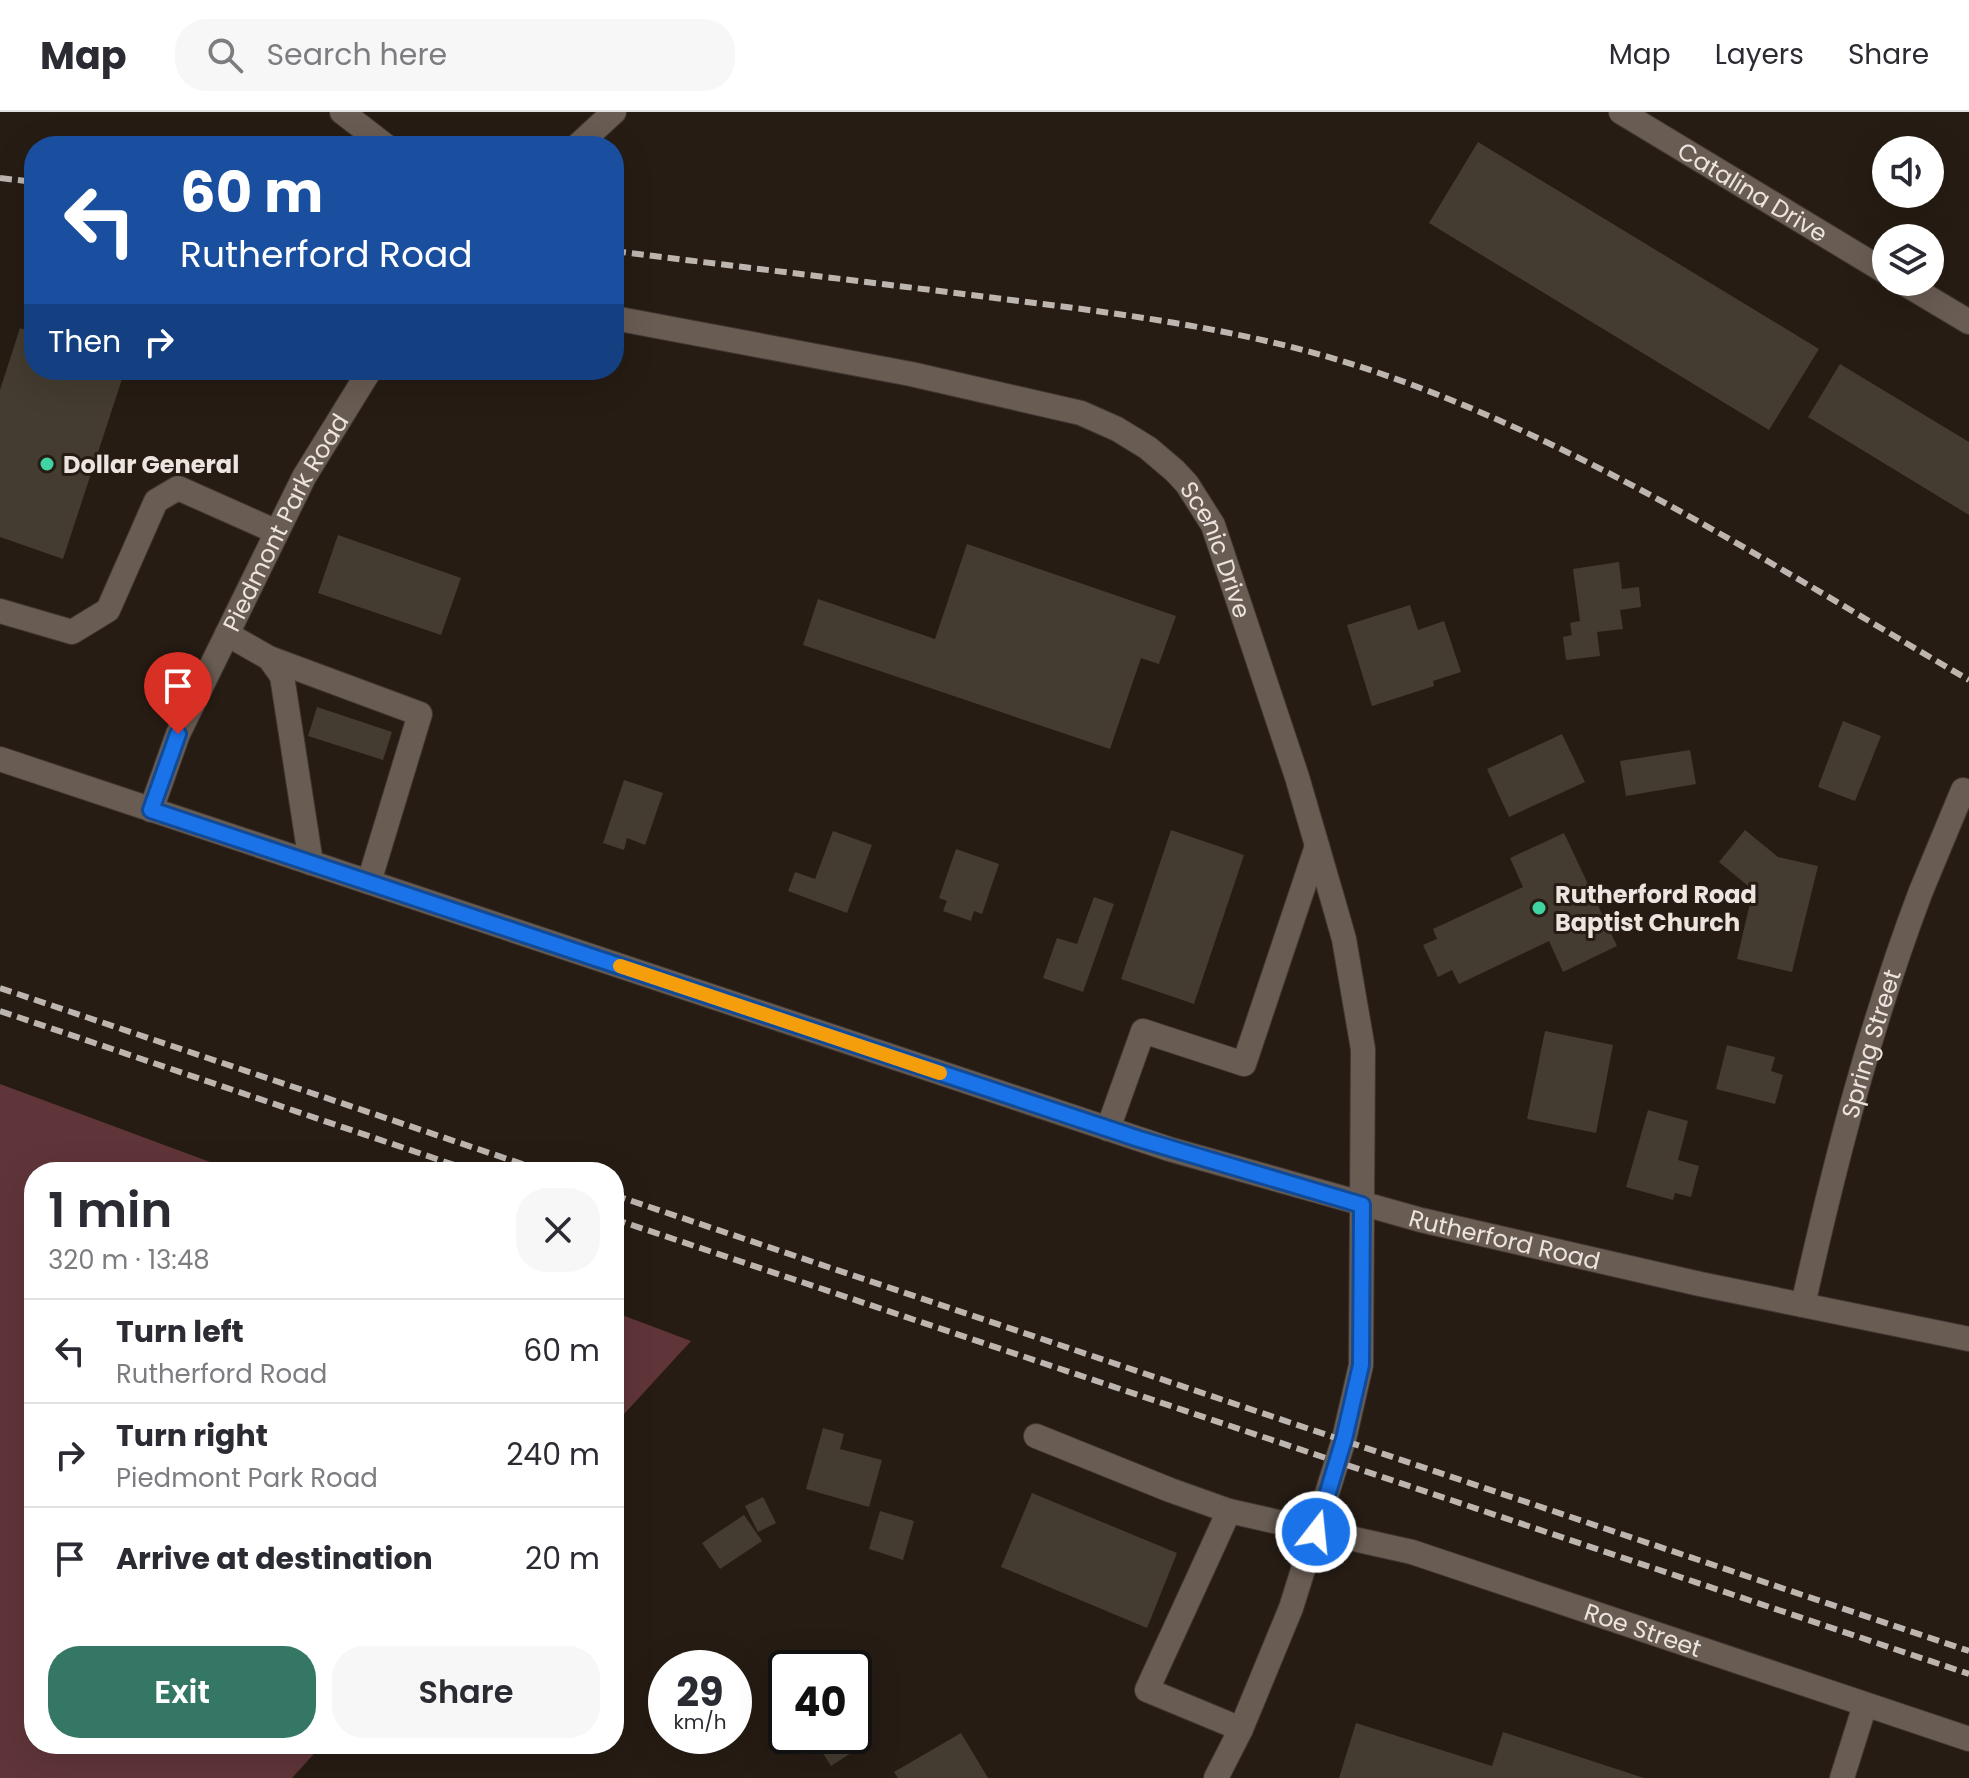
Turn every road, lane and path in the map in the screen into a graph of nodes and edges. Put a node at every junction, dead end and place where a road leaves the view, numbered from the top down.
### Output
1 (342, 112) edge
2 (614, 112) edge
3 (1621, 112) edge
4 (373, 136) edge
5 (588, 136) edge
6 (1872, 264) edge
7 (1925, 296) edge
8 (624, 320) edge
9 (1969, 322) edge
10 (364, 380) edge
11 (277, 532) junction
12 (0, 611) edge
13 (227, 634) junction
14 (269, 658) junction
15 (0, 759) edge
16 (1963, 790) dead end
17 (151, 810) junction
18 (1317, 846) junction
19 (311, 863) junction
20 (369, 882) junction
21 (1108, 1129) junction
22 (1362, 1205) junction
23 (1803, 1305) junction
24 (1969, 1339) edge
25 (1036, 1436) dead end
26 (1229, 1511) junction
27 (1316, 1532) junction
28 (1865, 1705) junction
29 (1241, 1729) junction
30 (1969, 1739) edge
31 (1216, 1778) edge
32 (1842, 1778) edge

1 - 4 street
2 - 5 street
3 - 6 street, Catalina Drive
7 - 9 street
8 - 18 street, Scenic Drive
10 - 11 street, Piedmont Park Road
11 - 12 street
11 - 13 street, Piedmont Park Road
13 - 14 street
13 - 17 street, Piedmont Park Road
14 - 19 street
14 - 20 street
15 - 17 street, Rutherford Road
16 - 23 street, Spring Street
17 - 19 street, Rutherford Road
18 - 21 street
18 - 22 street, Scenic Drive
19 - 20 street, Rutherford Road
20 - 21 street, Rutherford Road
21 - 22 street, Rutherford Road
22 - 23 street, Rutherford Road
22 - 27 street, Scenic Drive
23 - 24 street, Rutherford Road
25 - 26 street, Roe Street
26 - 27 street, Roe Street
26 - 29 street
27 - 28 street, Roe Street
27 - 29 street, Scenic Drive
28 - 30 street, Roe Street
28 - 32 street
29 - 31 street, Scenic Drive

